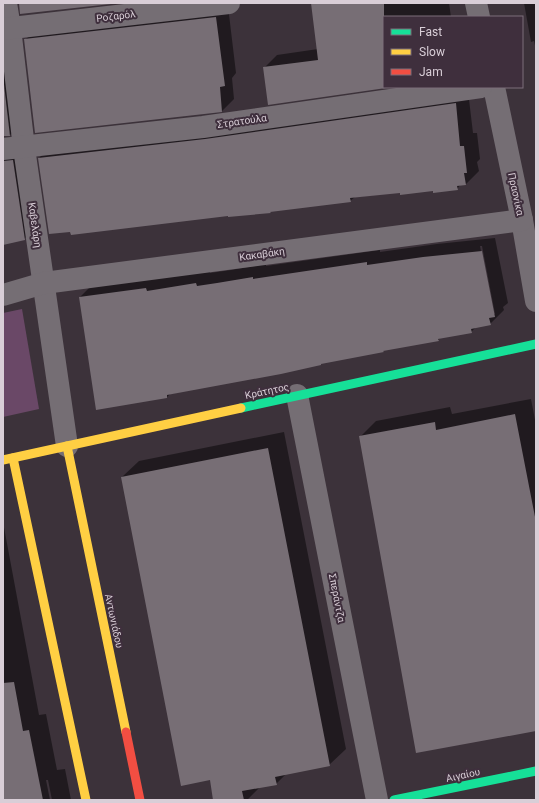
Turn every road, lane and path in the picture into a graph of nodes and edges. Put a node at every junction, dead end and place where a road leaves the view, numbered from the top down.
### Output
1 (6, 3) edge
2 (229, 3) edge
3 (476, 3) edge
4 (479, 16) edge
5 (7, 29) edge
6 (474, 88) edge
7 (494, 88) edge
8 (14, 149) edge
9 (522, 220) junction
10 (44, 283) junction
11 (3, 295) edge
12 (536, 301) edge
13 (536, 344) edge
14 (297, 395) junction
15 (67, 446) junction
16 (13, 458) junction
17 (3, 460) edge
18 (536, 771) edge
19 (86, 800) edge
20 (140, 800) edge
21 (377, 800) edge
22 (394, 800) edge

1 - 5 street, Καβελάρη
2 - 5 street, Ροζαρόλ
3 - 4 street
5 - 8 street, Καβελάρη
6 - 8 street, Στρατούλα
7 - 9 street, Πρασνίκα
8 - 10 street, Καβελάρη
9 - 10 street, Κακαβάκη
9 - 12 street, Πρασνίκα
10 - 11 street, Κακαβάκη
10 - 15 street, Καβελάρη
13 - 14 street, Κράτητος
14 - 15 street, Κράτητος
14 - 21 street, Σπεράντζα
15 - 16 street, Κράτητος
15 - 20 street, Αντωνιάδου
16 - 17 street, Κράτητος
16 - 19 street
18 - 22 street, Αιγαίου

